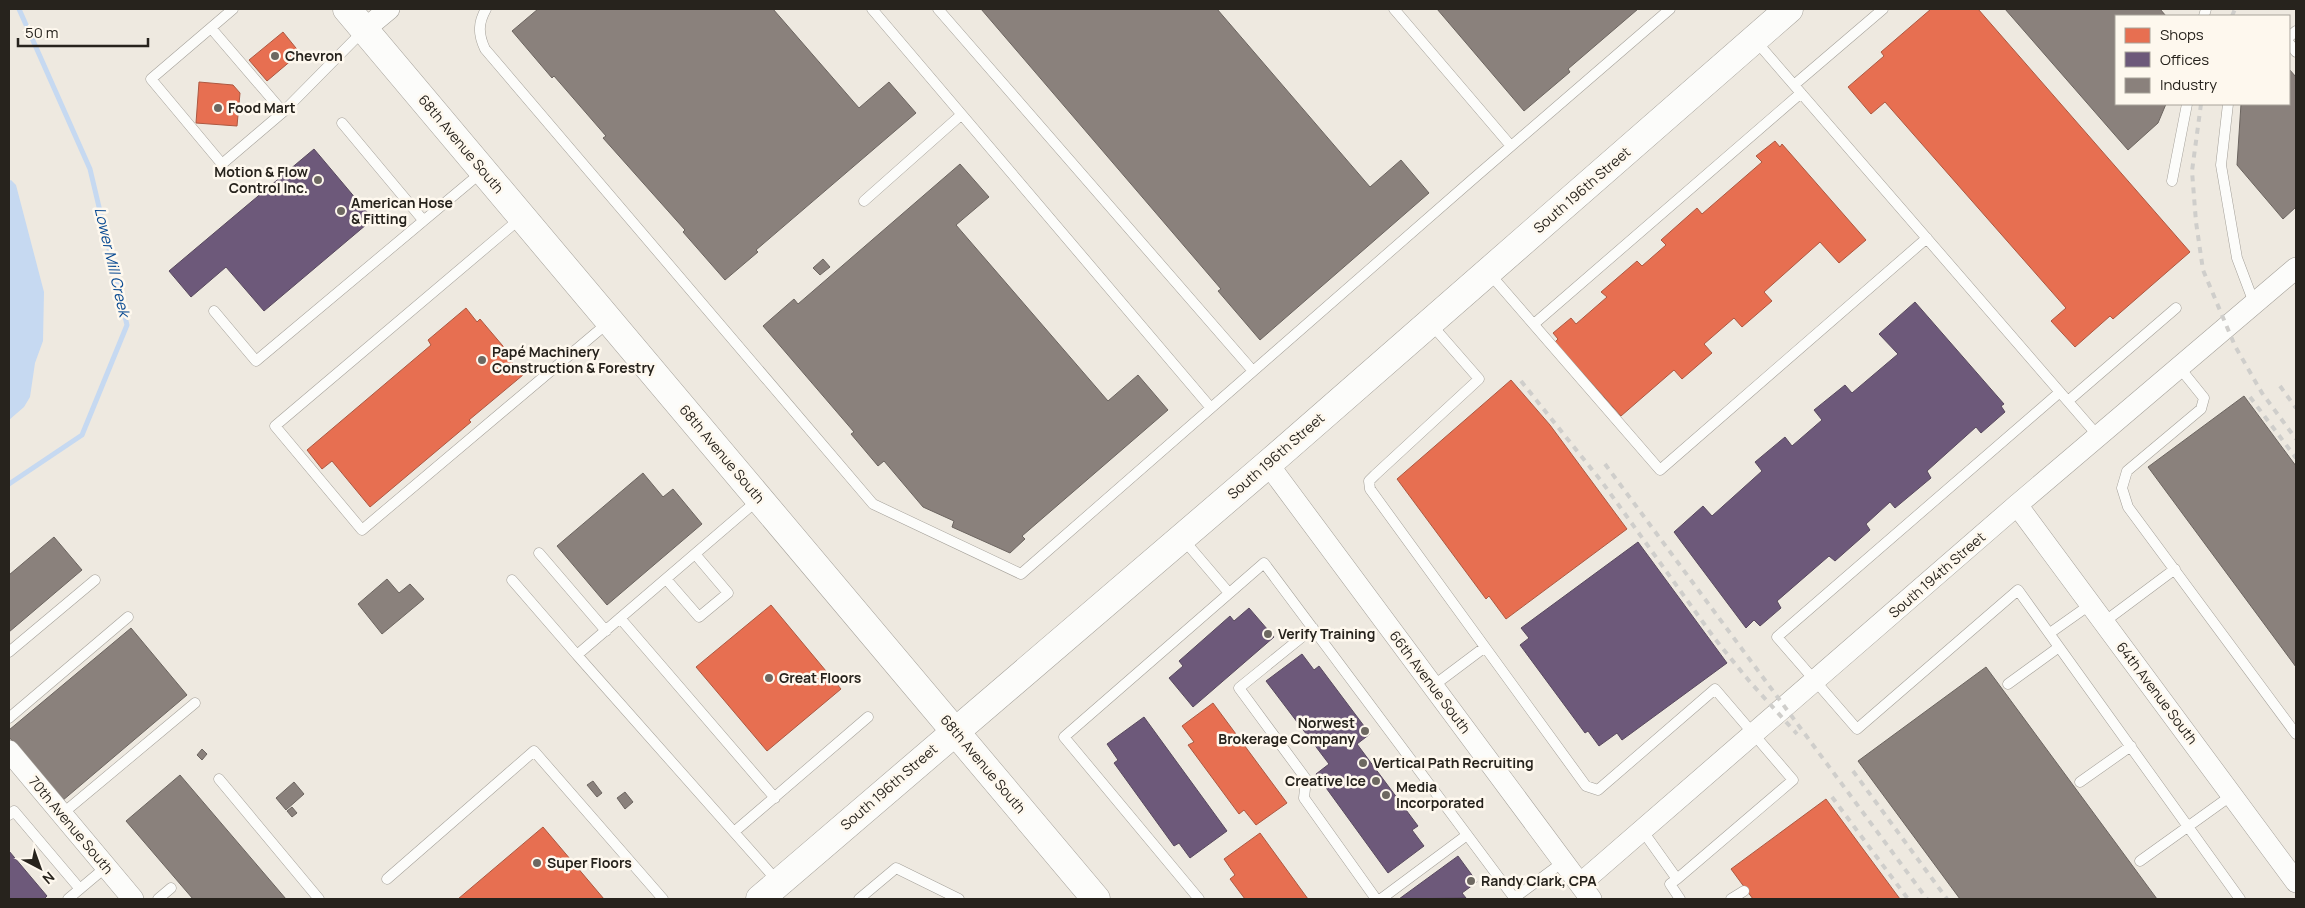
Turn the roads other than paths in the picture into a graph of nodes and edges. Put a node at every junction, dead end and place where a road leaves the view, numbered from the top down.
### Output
1 (233, 9) edge
2 (347, 9) edge
3 (389, 9) edge
4 (486, 9) edge
5 (872, 9) edge
6 (938, 9) edge
7 (1394, 9) edge
8 (1670, 9) edge
9 (1790, 9) edge
10 (1883, 9) edge
11 (211, 28) junction
12 (365, 29) junction
13 (1755, 39) junction
14 (1798, 89) junction
15 (2187, 105) edge
16 (2228, 105) edge
17 (283, 112) junction
18 (961, 115) junction
19 (342, 123) dead end
20 (1511, 146) junction
21 (484, 170) junction
22 (2172, 181) dead end
23 (864, 201) dead end
24 (522, 217) junction
25 (424, 220) junction
26 (1927, 238) junction
27 (2295, 271) edge
28 (1488, 272) junction
29 (2254, 303) junction
30 (2176, 308) dead end
31 (214, 311) dead end
32 (610, 321) junction
33 (1430, 323) junction
34 (1534, 324) junction
35 (2179, 367) junction
36 (1253, 371) junction
37 (2060, 392) junction
38 (2068, 401) junction
39 (1210, 408) junction
40 (2098, 436) junction
41 (1268, 464) junction
42 (760, 498) junction
43 (2018, 505) junction
44 (1182, 538) junction
45 (539, 553) dead end
46 (695, 554) junction
47 (2174, 569) junction
48 (666, 579) junction
49 (95, 580) dead end
50 (512, 580) dead end
51 (1229, 593) junction
52 (2091, 604) junction
53 (128, 617) dead end
54 (620, 618) junction
55 (2104, 622) junction
56 (1313, 628) junction
57 (606, 631) junction
58 (2050, 634) junction
59 (1485, 647) junction
60 (2059, 647) junction
61 (9, 652) edge
62 (577, 656) junction
63 (1815, 680) junction
64 (2008, 684) dead end
65 (1433, 686) junction
66 (195, 703) dead end
67 (868, 717) dead end
68 (9, 718) edge
69 (955, 730) junction
70 (1753, 734) junction
71 (2296, 734) edge
72 (2131, 746) junction
73 (9, 751) edge
74 (219, 779) dead end
75 (2080, 782) dead end
76 (2232, 795) junction
77 (775, 798) junction
78 (62, 814) junction
79 (9, 815) edge
80 (2188, 827) junction
81 (1642, 830) junction
82 (734, 832) junction
83 (1467, 835) junction
84 (1563, 862) junction
85 (2140, 862) dead end
86 (106, 867) junction
87 (387, 879) dead end
88 (1677, 879) junction
89 (2296, 882) edge
90 (171, 888) dead end
91 (80, 889) junction
92 (769, 891) edge
93 (1586, 891) edge
94 (1744, 891) dead end
95 (68, 899) edge
96 (133, 899) edge
97 (158, 899) edge
98 (319, 899) edge
99 (663, 899) edge
100 (859, 899) edge
101 (959, 899) edge
102 (1096, 899) edge
103 (1199, 899) edge
104 (1376, 899) edge
105 (1381, 899) edge
106 (1514, 899) edge
107 (1680, 899) edge
108 (1731, 899) edge
109 (2240, 899) edge

1 - 11 lane
2 - 12 main road, 68th Avenue South
3 - 12 street
4 - 39 lane
5 - 18 lane
6 - 36 lane
7 - 20 lane
8 - 20 lane
9 - 13 main road, South 196th Street
10 - 14 lane
11 - 17 lane
11 - 17 lane
12 - 17 lane
12 - 21 main road, 68th Avenue South
13 - 14 lane
13 - 28 main road, South 196th Street
14 - 26 lane
14 - 34 lane
15 - 22 lane
16 - 29 lane
18 - 23 lane
18 - 39 lane
19 - 25 lane
20 - 36 lane
21 - 24 main road, 68th Avenue South
21 - 25 lane
24 - 32 main road, 68th Avenue South
24 - 32 lane
25 - 31 lane
26 - 34 lane
26 - 37 lane
27 - 29 street, South 194th Street
28 - 33 main road, South 196th Street
28 - 34 lane
29 - 35 street, South 194th Street
30 - 38 lane
32 - 42 main road, 68th Avenue South
33 - 41 main road, South 196th Street
33 - 59 lane
35 - 40 street, South 194th Street
35 - 47 lane
36 - 39 lane
37 - 38 lane
37 - 63 lane
38 - 40 lane
40 - 43 street, South 194th Street
41 - 44 main road, South 196th Street
41 - 65 street, 66th Avenue South
42 - 46 lane
42 - 69 main road, 68th Avenue South
43 - 52 street, 64th Avenue South
43 - 63 street, South 194th Street
44 - 51 lane
44 - 69 main road, South 196th Street
45 - 57 lane
46 - 48 lane
46 - 48 lane
47 - 55 lane
47 - 71 lane
48 - 54 lane
49 - 61 lane
50 - 62 lane
51 - 56 lane
51 - 103 lane
52 - 55 street, 64th Avenue South
52 - 58 lane
53 - 68 lane
54 - 57 lane
54 - 77 lane
55 - 76 street, 64th Avenue South
56 - 83 lane
56 - 104 lane
57 - 62 lane
58 - 60 lane
58 - 63 lane
59 - 65 lane
59 - 70 lane
60 - 64 lane
60 - 72 lane
62 - 82 lane
63 - 70 street, South 194th Street
65 - 84 street, 66th Avenue South
66 - 78 lane
67 - 77 lane
69 - 92 main road, South 196th Street
69 - 102 main road, 68th Avenue South
70 - 81 street, South 194th Street
70 - 88 lane
72 - 75 lane
72 - 80 lane
73 - 78 street, 70th Avenue South
74 - 98 lane
76 - 80 lane
76 - 89 street, 64th Avenue South
77 - 82 lane
78 - 86 street, 70th Avenue South
79 - 91 lane
80 - 85 lane
80 - 109 lane
81 - 88 lane
81 - 93 street, South 194th Street
82 - 92 lane
83 - 105 lane
83 - 106 lane
84 - 93 street, 66th Avenue South
84 - 106 lane
86 - 91 lane
86 - 96 street, 70th Avenue South
87 - 99 lane
88 - 107 lane
90 - 97 lane
91 - 95 lane
94 - 108 lane
100 - 101 lane

